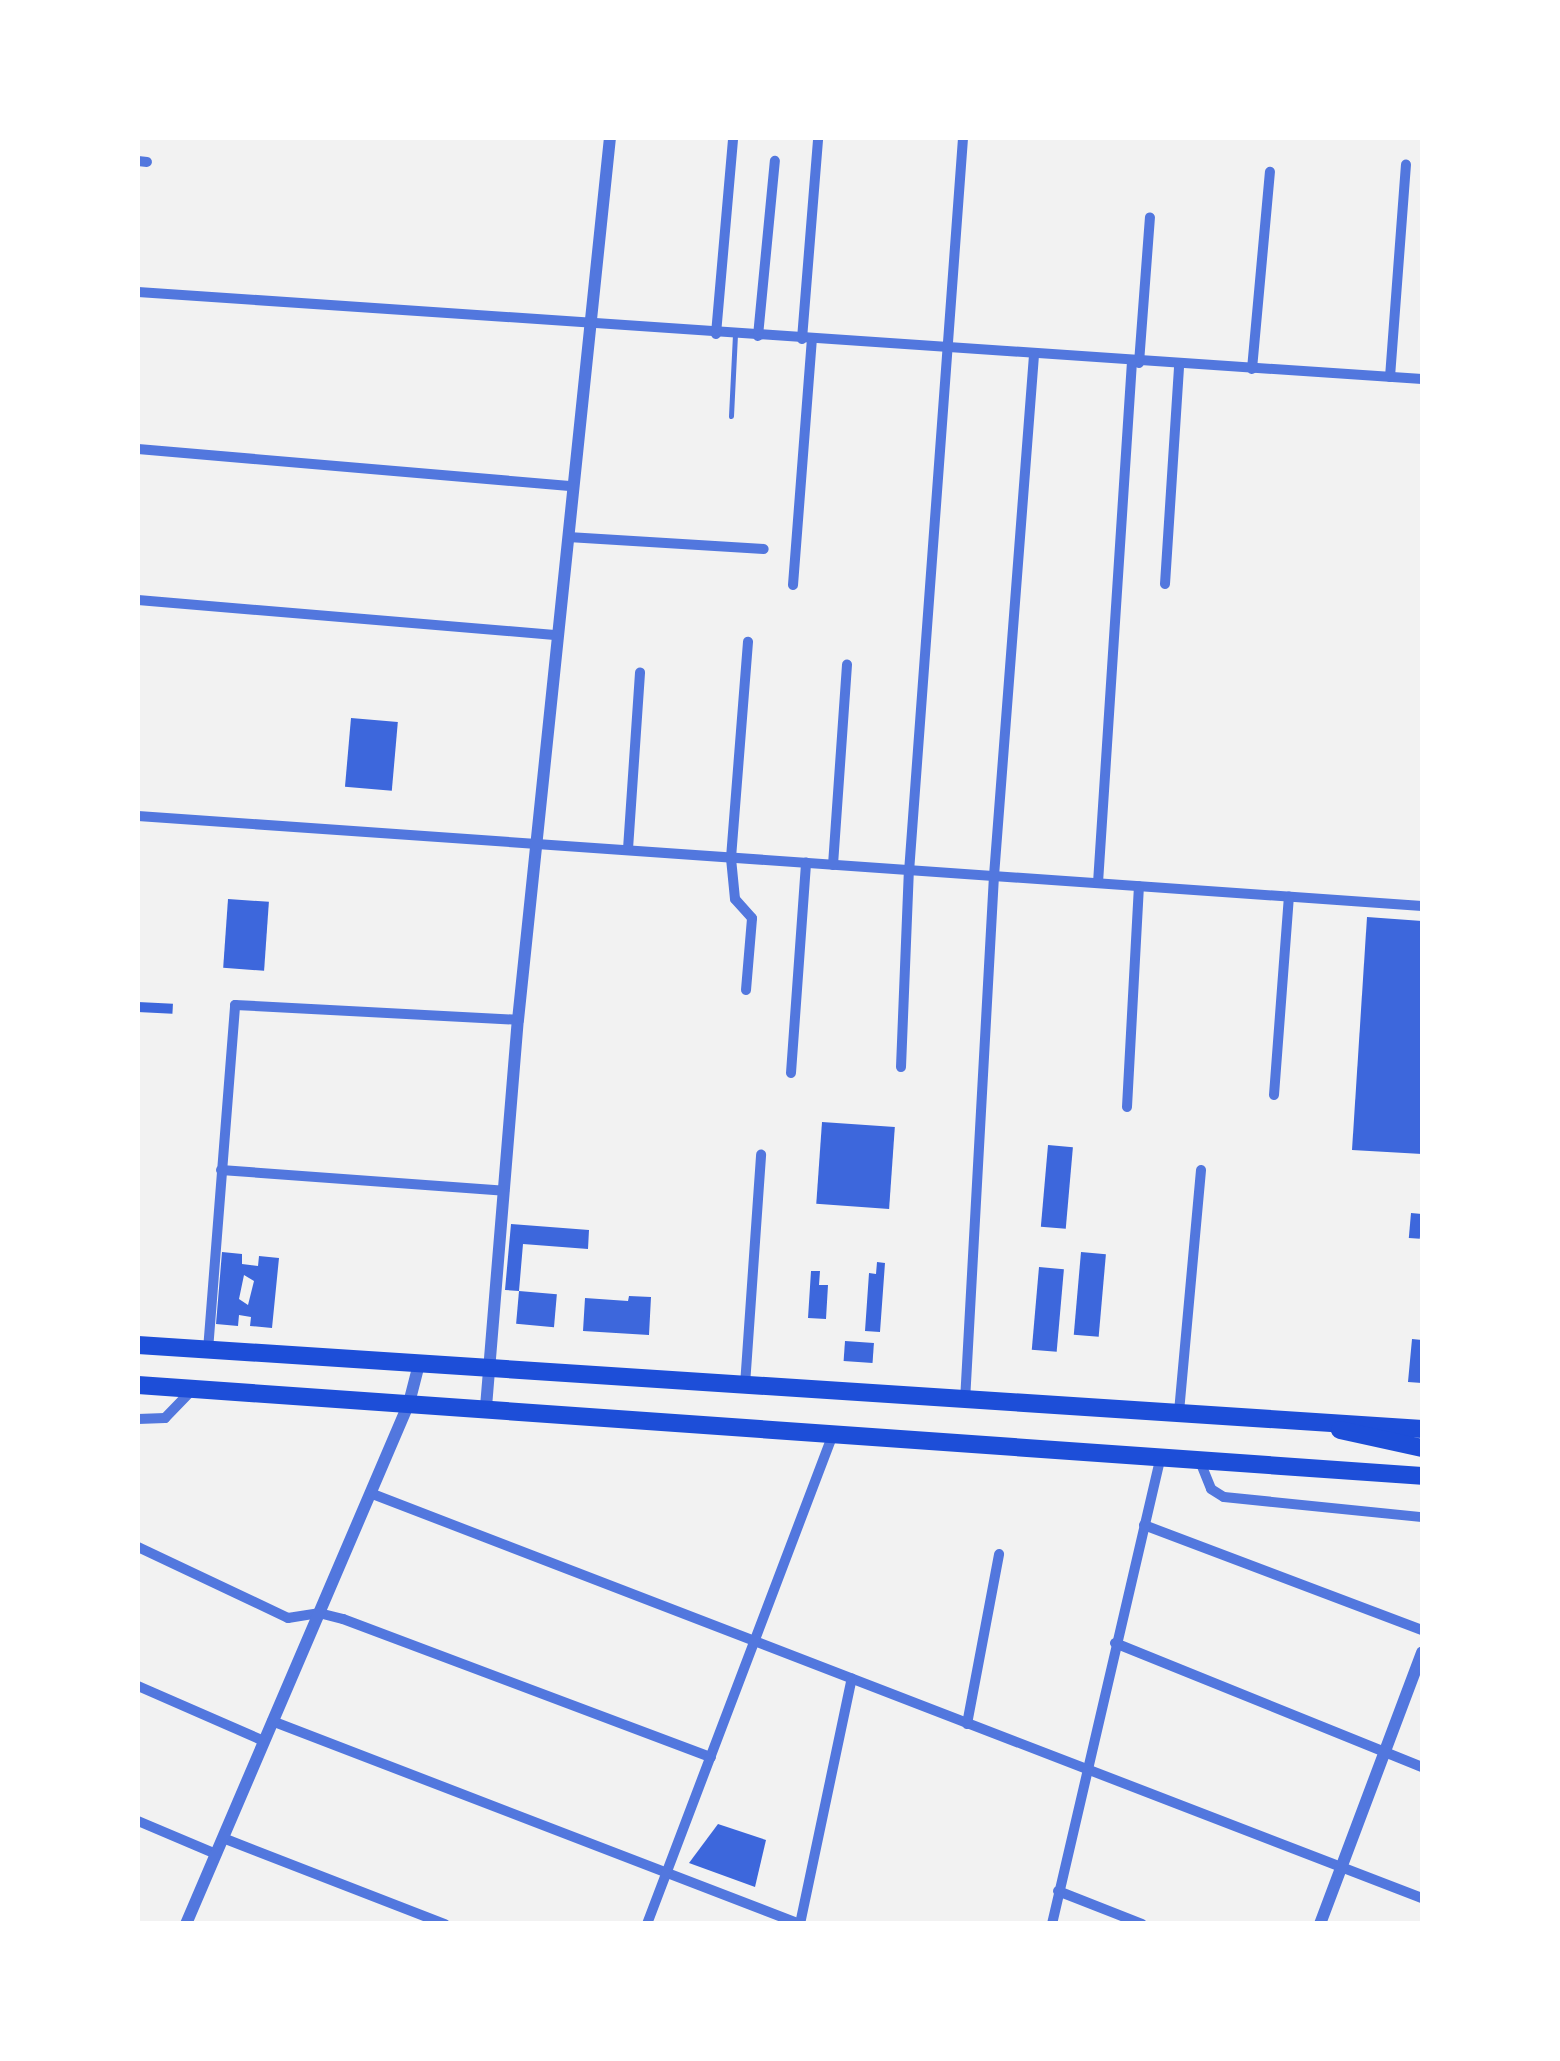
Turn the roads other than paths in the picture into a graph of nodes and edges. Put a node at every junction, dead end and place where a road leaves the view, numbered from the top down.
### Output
1 (610, 138) edge
2 (733, 138) edge
3 (818, 138) edge
4 (963, 138) edge
5 (775, 161) dead end
6 (1406, 165) dead end
7 (1270, 172) dead end
8 (1150, 217) dead end
9 (138, 292) edge
10 (591, 328) junction
11 (716, 334) junction
12 (735, 334) junction
13 (758, 336) junction
14 (807, 339) junction
15 (946, 348) junction
16 (1034, 355) junction
17 (1136, 363) junction
18 (1179, 365) junction
19 (1252, 369) junction
20 (1390, 377) junction
21 (1422, 379) edge
22 (731, 416) dead end
23 (138, 449) edge
24 (572, 486) junction
25 (568, 537) junction
26 (764, 549) dead end
27 (1165, 584) dead end
28 (794, 585) dead end
29 (138, 600) edge
30 (558, 635) junction
31 (748, 642) dead end
32 (847, 664) dead end
33 (640, 672) dead end
34 (138, 816) edge
35 (536, 846) junction
36 (628, 849) junction
37 (731, 858) junction
38 (806, 864) junction
39 (834, 865) junction
40 (909, 872) junction
41 (994, 876) junction
42 (1098, 882) junction
43 (1139, 886) junction
44 (1288, 897) junction
45 (1422, 906) edge
46 (746, 990) dead end
47 (518, 1020) junction
48 (901, 1066) dead end
49 (791, 1073) dead end
50 (1274, 1095) dead end
51 (1127, 1107) dead end
52 (761, 1155) dead end
53 (221, 1170) junction
54 (1201, 1170) dead end
55 (504, 1191) junction
56 (138, 1345) edge
57 (208, 1350) junction
58 (420, 1364) junction
59 (487, 1369) junction
60 (138, 1385) edge
61 (745, 1386) junction
62 (193, 1390) junction
63 (409, 1402) junction
64 (965, 1402) junction
65 (486, 1407) junction
66 (1179, 1412) junction
67 (138, 1419) edge
68 (1312, 1421) junction
69 (1422, 1429) edge
70 (834, 1430) junction
71 (1422, 1448) edge
72 (1161, 1455) junction
73 (1199, 1458) junction
74 (1422, 1476) edge
75 (370, 1493) junction
76 (1422, 1517) edge
77 (1144, 1525) junction
78 (138, 1547) edge
79 (999, 1554) dead end
80 (319, 1613) junction
81 (1422, 1630) edge
82 (754, 1640) junction
83 (1115, 1643) junction
84 (1422, 1652) edge
85 (852, 1678) junction
86 (138, 1686) edge
87 (272, 1721) junction
88 (967, 1724) junction
89 (264, 1741) junction
90 (1385, 1752) junction
91 (710, 1756) junction
92 (1422, 1767) edge
93 (1086, 1768) junction
94 (138, 1821) edge
95 (223, 1838) junction
96 (216, 1854) junction
97 (1342, 1867) junction
98 (666, 1874) junction
99 (1058, 1890) junction
100 (1422, 1898) edge
101 (186, 1924) edge
102 (445, 1924) edge
103 (647, 1924) edge
104 (800, 1924) edge
105 (1052, 1924) edge
106 (1142, 1924) edge
107 (1320, 1924) edge

1 - 10 street
2 - 11 street
3 - 14 street
4 - 15 street
5 - 13 street
6 - 20 street
7 - 19 street
8 - 17 street
9 - 10 street
10 - 11 street
10 - 24 street
11 - 12 street
12 - 13 street
12 - 22 lane
13 - 14 street
14 - 15 street
14 - 28 street
15 - 16 street
15 - 40 street
16 - 17 street
16 - 41 street
17 - 18 street
17 - 42 street
18 - 19 street
18 - 27 street
19 - 20 street
20 - 21 street
23 - 24 street
24 - 25 street
25 - 26 street
25 - 30 street
29 - 30 street
30 - 35 street
31 - 37 street
32 - 39 street
33 - 36 street
34 - 35 street
35 - 36 street
35 - 47 street
36 - 37 street
37 - 38 street
37 - 46 street
38 - 39 street
38 - 49 street
39 - 40 street
40 - 41 street
40 - 48 street
41 - 42 street
41 - 64 street
42 - 43 street
43 - 44 street
43 - 51 street
44 - 45 street
44 - 50 street
47 - 53 street
47 - 55 street
52 - 61 street
53 - 55 street
53 - 57 street
54 - 66 street
55 - 59 street
56 - 57 main road
57 - 58 main road
58 - 59 main road
58 - 63 street
59 - 61 main road
59 - 65 street
60 - 62 main road
61 - 64 main road
62 - 63 main road
62 - 67 street
63 - 65 main road
63 - 75 street
64 - 66 main road
65 - 70 main road
66 - 68 main road
68 - 69 main road
68 - 71 main road
70 - 72 main road
70 - 82 street
72 - 73 main road
72 - 77 street
73 - 74 main road
73 - 76 street
75 - 80 street
75 - 82 street
77 - 81 street
77 - 83 street
78 - 80 street
79 - 88 street
80 - 87 street
80 - 91 street
82 - 85 street
82 - 91 street
83 - 90 street
83 - 93 street
84 - 90 street
85 - 88 street
85 - 104 street
86 - 89 street
87 - 89 street
87 - 98 street
88 - 93 street
89 - 95 street
90 - 92 street
90 - 97 street
91 - 98 street
93 - 97 street
93 - 99 street
94 - 96 street
95 - 96 street
95 - 102 street
96 - 101 street
97 - 100 street
97 - 107 street
98 - 103 street
98 - 104 street
99 - 105 street
99 - 106 street

